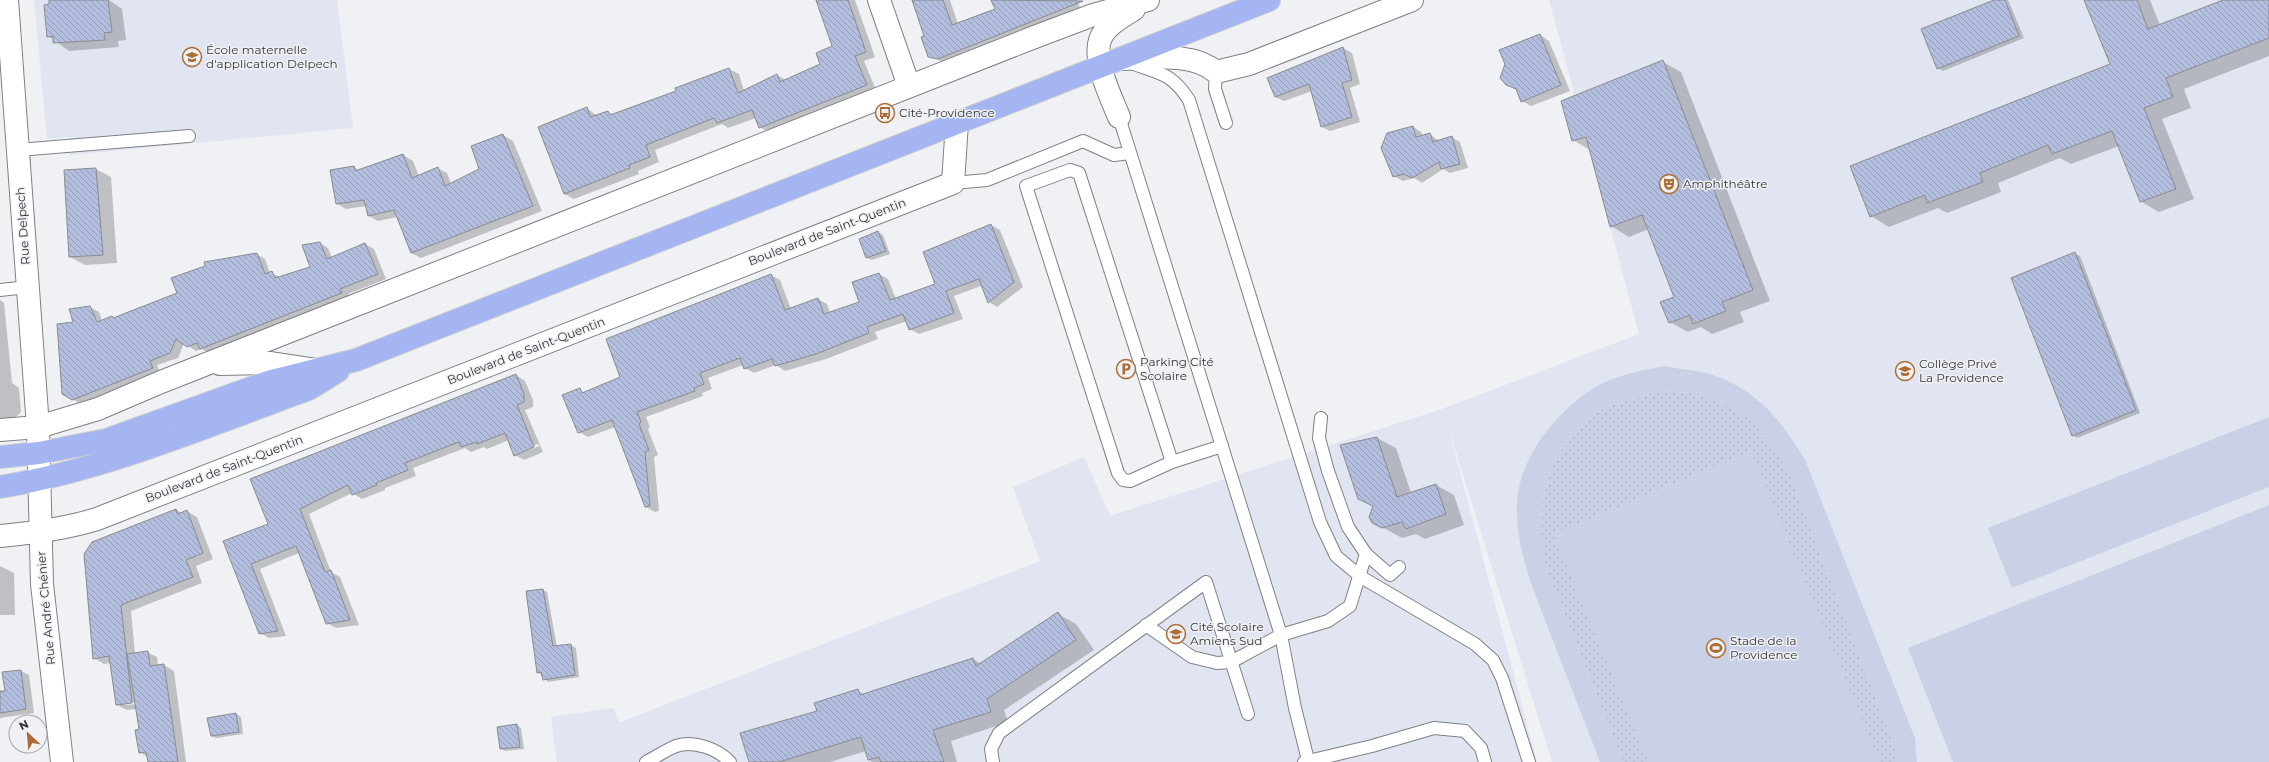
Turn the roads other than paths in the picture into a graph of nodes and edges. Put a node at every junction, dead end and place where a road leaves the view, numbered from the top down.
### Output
1 (7, 0) edge
2 (879, 0) edge
3 (1148, 0) edge
4 (1269, 0) edge
5 (1412, 0) edge
6 (1120, 59) junction
7 (1100, 67) junction
8 (1216, 72) junction
9 (909, 86) junction
10 (1119, 117) joint
11 (1226, 122) dead end
12 (957, 123) junction
13 (189, 136) dead end
14 (18, 150) junction
15 (1130, 153) junction
16 (953, 183) junction
17 (28, 287) junction
18 (0, 290) edge
19 (356, 360) junction
20 (207, 364) junction
21 (318, 370) junction
22 (1321, 418) dead end
23 (38, 427) junction
24 (0, 430) edge
25 (1222, 446) junction
26 (39, 453) junction
27 (0, 457) edge
28 (1172, 462) junction
29 (39, 480) junction
30 (0, 486) edge
31 (40, 532) junction
32 (0, 536) edge
33 (1366, 554) junction
34 (1399, 567) dead end
35 (1361, 577) junction
36 (1146, 625) junction
37 (1281, 635) junction
38 (1231, 662) junction
39 (1248, 714) dead end
40 (1306, 761) edge
41 (62, 762) edge
42 (646, 762) edge
43 (730, 762) edge
44 (993, 762) edge
45 (1485, 762) edge
46 (1529, 762) edge

1 - 14 street, Rue Delpech
2 - 9 street
3 - 7 street
3 - 9 street
4 - 6 main road
5 - 8 street
6 - 7 main road
6 - 8 street
6 - 35 lane
7 - 10 street
7 - 12 main road
8 - 11 lane
9 - 20 street
10 - 15 lane
12 - 16 street
12 - 19 main road
13 - 14 lane
14 - 17 street, Rue Delpech
15 - 16 lane
15 - 25 lane
16 - 31 street, Boulevard de Saint-Quentin
17 - 18 lane
17 - 23 street, Rue Delpech
19 - 21 main road
19 - 29 main road
20 - 21 street
20 - 23 street
21 - 26 main road
22 - 33 lane
23 - 24 street
23 - 26 street, Rue Delpech
25 - 28 lane
25 - 37 lane
26 - 27 main road
26 - 29 street, Rue André Chénier
28 - 28 lane
29 - 30 main road
29 - 31 street, Rue André Chénier
31 - 32 street, Boulevard de Saint-Quentin
31 - 41 street, Rue André Chénier
33 - 34 lane
33 - 35 lane
35 - 37 lane
35 - 46 lane
36 - 38 lane
36 - 38 lane
36 - 44 lane
37 - 38 lane
37 - 40 lane
38 - 39 lane
40 - 45 lane
42 - 43 lane

